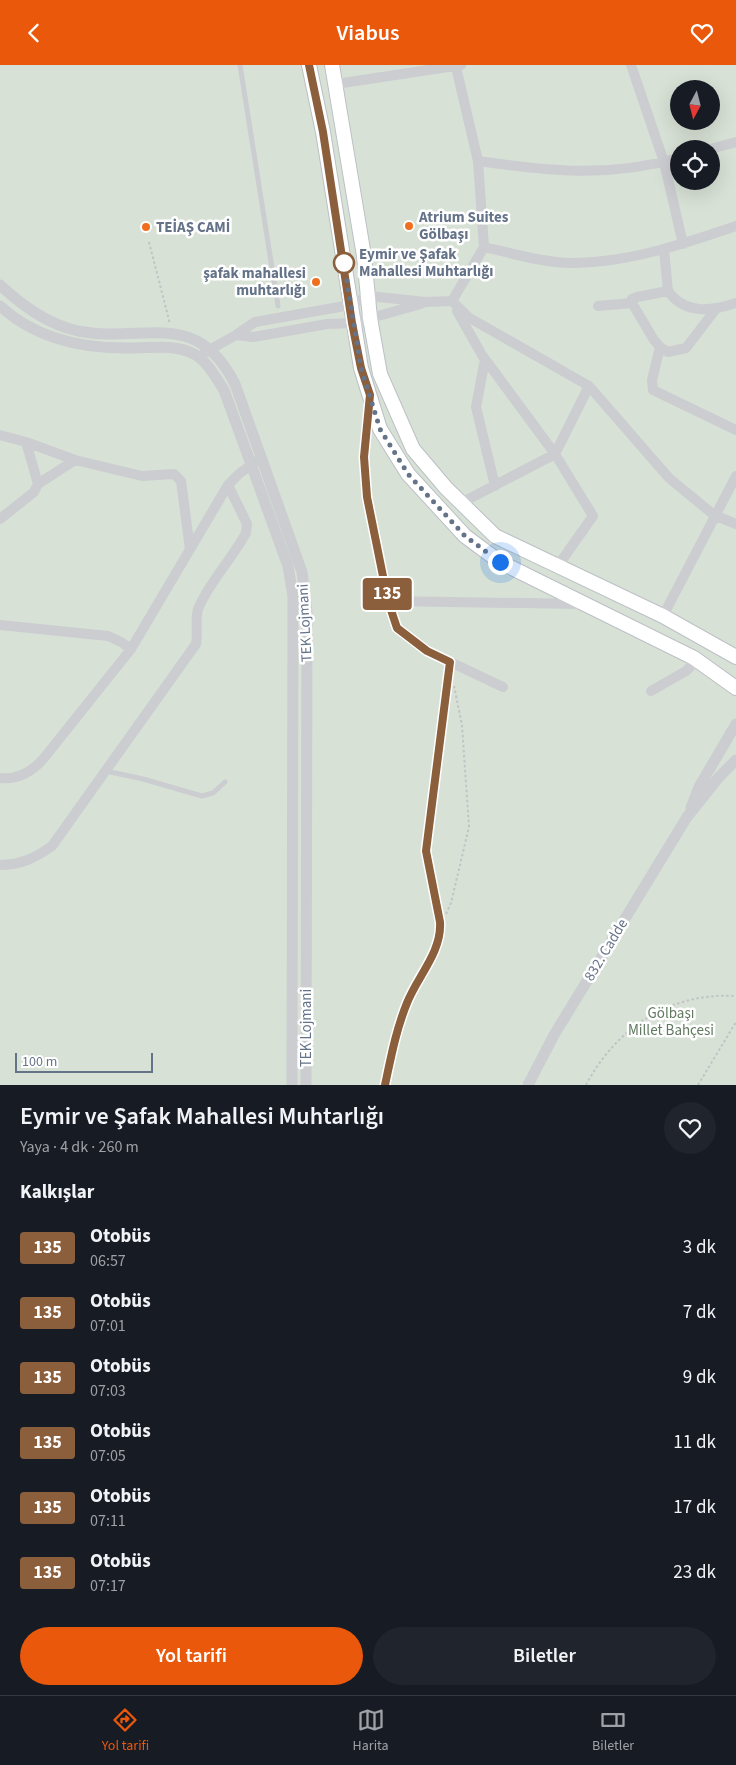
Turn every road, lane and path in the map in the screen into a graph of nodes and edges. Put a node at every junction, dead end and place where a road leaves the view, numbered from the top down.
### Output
1 (240, 65) edge
2 (309, 65) edge
3 (332, 65) edge
4 (631, 65) edge
5 (459, 66) edge
6 (336, 85) junction
7 (736, 142) edge
8 (720, 146) edge
9 (670, 160) edge
10 (478, 161) junction
11 (664, 162) junction
12 (736, 226) edge
13 (149, 242) dead end
14 (684, 244) junction
15 (484, 247) junction
16 (664, 250) junction
17 (0, 285) edge
18 (668, 291) junction
19 (369, 296) junction
20 (452, 301) junction
21 (426, 302) junction
22 (632, 303) junction
23 (736, 303) edge
24 (0, 305) edge
25 (350, 305) junction
26 (278, 306) dead end
27 (598, 306) dead end
28 (715, 310) junction
29 (370, 318) junction
30 (352, 323) junction
31 (172, 333) junction
32 (236, 335) junction
33 (660, 347) junction
34 (210, 350) junction
35 (198, 357) junction
36 (485, 359) junction
37 (590, 386) junction
38 (370, 395) junction
39 (736, 430) edge
40 (0, 435) edge
41 (26, 442) junction
42 (555, 454) junction
43 (262, 457) junction
44 (75, 460) junction
45 (251, 464) junction
46 (736, 475) edge
47 (38, 483) junction
48 (228, 485) junction
49 (495, 486) junction
50 (461, 503) junction
51 (714, 515) junction
52 (0, 519) edge
53 (736, 524) edge
54 (190, 549) junction
55 (557, 567) junction
56 (388, 601) junction
57 (582, 604) junction
58 (663, 615) junction
59 (0, 625) edge
60 (130, 649) junction
61 (736, 657) edge
62 (697, 661) junction
63 (450, 662) junction
64 (448, 679) junction
65 (503, 687) dead end
66 (736, 688) edge
67 (651, 691) dead end
68 (736, 724) edge
69 (736, 760) edge
70 (106, 771) junction
71 (0, 778) edge
72 (225, 782) dead end
73 (687, 817) junction
74 (0, 865) edge
75 (440, 918) junction
76 (736, 996) edge
77 (736, 1022) edge
78 (292, 1085) edge
79 (306, 1085) edge
80 (385, 1085) edge
81 (528, 1085) edge
82 (586, 1085) edge
83 (698, 1085) edge

1 - 26 lane
2 - 25 main road
3 - 6 main road
4 - 11 street
5 - 6 street
5 - 10 street
6 - 19 main road
7 - 8 street
9 - 11 street
10 - 11 street
10 - 15 street
11 - 14 street
12 - 14 street
13 - 31 path
14 - 16 street
15 - 16 street
15 - 20 street
16 - 18 street
17 - 31 street, TEK Lojmani
18 - 22 street
18 - 28 street
19 - 21 street
19 - 25 street
19 - 29 main road
20 - 21 street
20 - 36 street
20 - 37 street
21 - 29 street
22 - 27 street
22 - 33 street
23 - 28 street
24 - 35 street, TEK Lojmani
25 - 30 main road
25 - 32 street
28 - 33 street
29 - 30 street
29 - 50 main road
30 - 32 street
30 - 38 main road
31 - 34 street, TEK Lojmani
32 - 34 street
33 - 39 street
34 - 35 street
34 - 43 street, TEK Lojmani
35 - 45 street, TEK Lojmani
36 - 42 street
36 - 49 street
37 - 42 street
37 - 51 street
38 - 56 street
38 - 57 main road
40 - 41 street
41 - 44 street
41 - 47 street
42 - 49 street
42 - 55 street
43 - 45 street
43 - 79 street, TEK Lojmani
44 - 47 street
44 - 54 street
45 - 48 street
45 - 78 street, TEK Lojmani
46 - 51 street
47 - 52 street
48 - 54 street
48 - 70 street
49 - 50 street
50 - 55 main road
51 - 53 street
51 - 58 street
54 - 60 street
55 - 58 main road
56 - 57 street
56 - 63 street
57 - 62 main road
58 - 61 main road
59 - 60 street
60 - 71 street
62 - 66 main road
62 - 67 street
63 - 64 lane
63 - 65 street
64 - 75 lane
64 - 75 path
68 - 73 street, 832. Cadde
69 - 73 street, 832. Cadde
70 - 72 lane
70 - 74 street
73 - 81 street, 832. Cadde
75 - 80 lane
76 - 82 path
77 - 83 path

